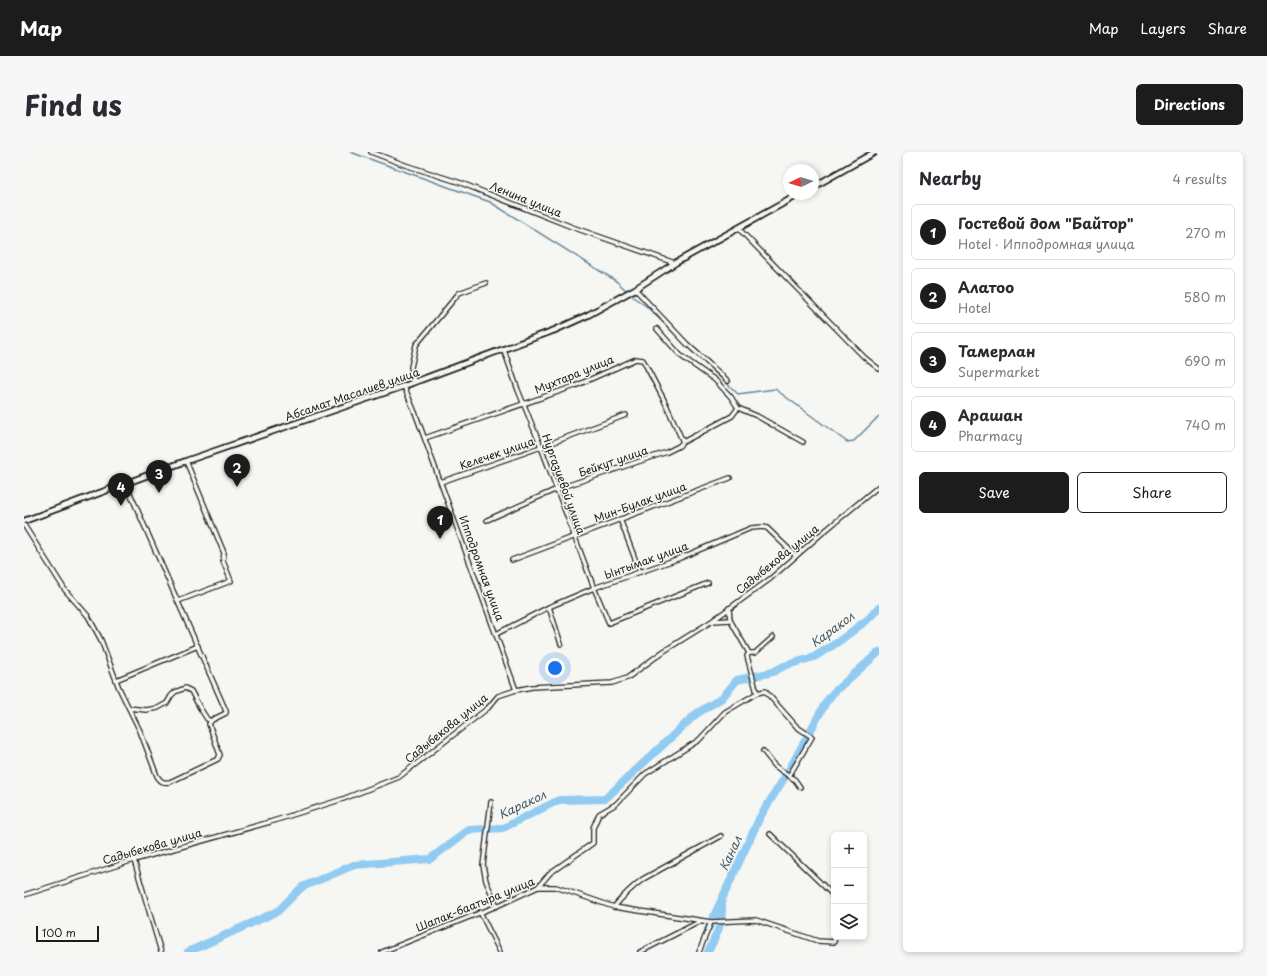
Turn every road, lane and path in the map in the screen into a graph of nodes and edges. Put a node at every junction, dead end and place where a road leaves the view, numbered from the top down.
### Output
1 (371, 152) edge
2 (875, 152) edge
3 (819, 184) edge
4 (789, 200) edge
5 (739, 228) junction
6 (675, 264) junction
7 (486, 283) dead end
8 (635, 289) junction
9 (657, 329) dead end
10 (504, 350) junction
11 (879, 369) edge
12 (728, 381) dead end
13 (414, 382) junction
14 (404, 386) junction
15 (524, 403) junction
16 (738, 408) junction
17 (626, 415) dead end
18 (425, 438) junction
19 (683, 442) junction
20 (803, 442) dead end
21 (541, 447) junction
22 (186, 462) junction
23 (730, 478) dead end
24 (441, 482) junction
25 (126, 484) junction
26 (879, 486) edge
27 (557, 489) junction
28 (620, 519) junction
29 (487, 520) dead end
30 (24, 521) edge
31 (24, 525) edge
32 (574, 536) junction
33 (796, 556) junction
34 (512, 560) dead end
35 (640, 572) junction
36 (708, 583) dead end
37 (594, 588) junction
38 (178, 601) junction
39 (549, 607) junction
40 (729, 608) junction
41 (730, 620) junction
42 (712, 621) junction
43 (496, 634) junction
44 (773, 637) dead end
45 (561, 644) dead end
46 (198, 646) junction
47 (749, 653) junction
48 (116, 680) junction
49 (516, 690) junction
50 (757, 693) junction
51 (129, 708) junction
52 (211, 721) junction
53 (763, 751) dead end
54 (789, 776) junction
55 (800, 787) dead end
56 (491, 802) dead end
57 (770, 834) dead end
58 (721, 836) dead end
59 (134, 860) junction
60 (538, 887) junction
61 (24, 895) edge
62 (834, 904) edge
63 (497, 906) junction
64 (614, 907) junction
65 (480, 912) junction
66 (702, 921) junction
67 (711, 922) junction
68 (834, 940) edge
69 (161, 952) edge
70 (382, 952) edge
71 (500, 952) edge
72 (640, 952) edge
73 (699, 952) edge

1 - 6 street, Ленина улица
2 - 3 street
4 - 5 street, Абсамат Масалиев улица
5 - 6 street, Абсамат Масалиев улица
5 - 11 street
6 - 8 street, Абсамат Масалиев улица
7 - 13 street
8 - 10 street, Абсамат Масалиев улица
8 - 12 street
9 - 16 street
10 - 13 street, Абсамат Масалиев улица
10 - 15 street, Нургазиевой улица
13 - 14 street, Абсамат Масалиев улица
14 - 18 street, Ипподромная улица
14 - 22 street, Абсамат Масалиев улица
15 - 18 street, Мухтара улица
15 - 19 street, Мухтара улица
15 - 21 street, Нургазиевой улица
16 - 19 street, Бейкут улица
16 - 20 street
17 - 21 street, Келечек улица
18 - 24 street, Ипподромная улица
19 - 27 street, Бейкут улица
21 - 24 street, Келечек улица
21 - 27 street, Нургазиевой улица
22 - 25 street, Абсамат Масалиев улица
22 - 38 street
23 - 28 street, Мин-Булак улица
24 - 43 street, Ипподромная улица
25 - 30 street, Абсамат Масалиев улица
25 - 38 street
26 - 33 street, Садыбекова улица
27 - 29 street, Бейкут улица
27 - 32 street, Нургазиевой улица
28 - 32 street, Мин-Булак улица
28 - 35 street
31 - 48 street
32 - 34 street, Мин-Булак улица
32 - 37 street, Нургазиевой улица
33 - 35 street, Ынтымак улица
33 - 40 street, Садыбекова улица
35 - 37 street, Ынтымак улица
36 - 37 street, Нургазиевой улица
37 - 39 street, Ынтымак улица
38 - 46 street
39 - 43 street, Ынтымак улица
39 - 45 street
40 - 41 street
40 - 42 street, Садыбекова улица
41 - 42 street
41 - 47 street
42 - 49 street, Садыбекова улица
43 - 49 street, Ипподромная улица
44 - 47 street
46 - 48 street
46 - 52 street
47 - 50 street
48 - 51 street
49 - 59 street, Садыбекова улица
50 - 54 street
50 - 60 street
51 - 52 street
51 - 52 street
53 - 54 street
54 - 55 street
56 - 63 street
57 - 62 street
58 - 64 street
59 - 61 street, Садыбекова улица
59 - 69 street
60 - 63 street, Шапак-баатыра улица
60 - 64 street, Шапак-баатыра улица
63 - 65 street, Шапак-баатыра улица
64 - 66 street, Шапак-баатыра улица
65 - 70 street, Шапак-баатыра улица
65 - 71 street
66 - 67 street, Шапак-баатыра улица
66 - 72 street
67 - 68 street, Шапак-баатыра улица
67 - 73 street

